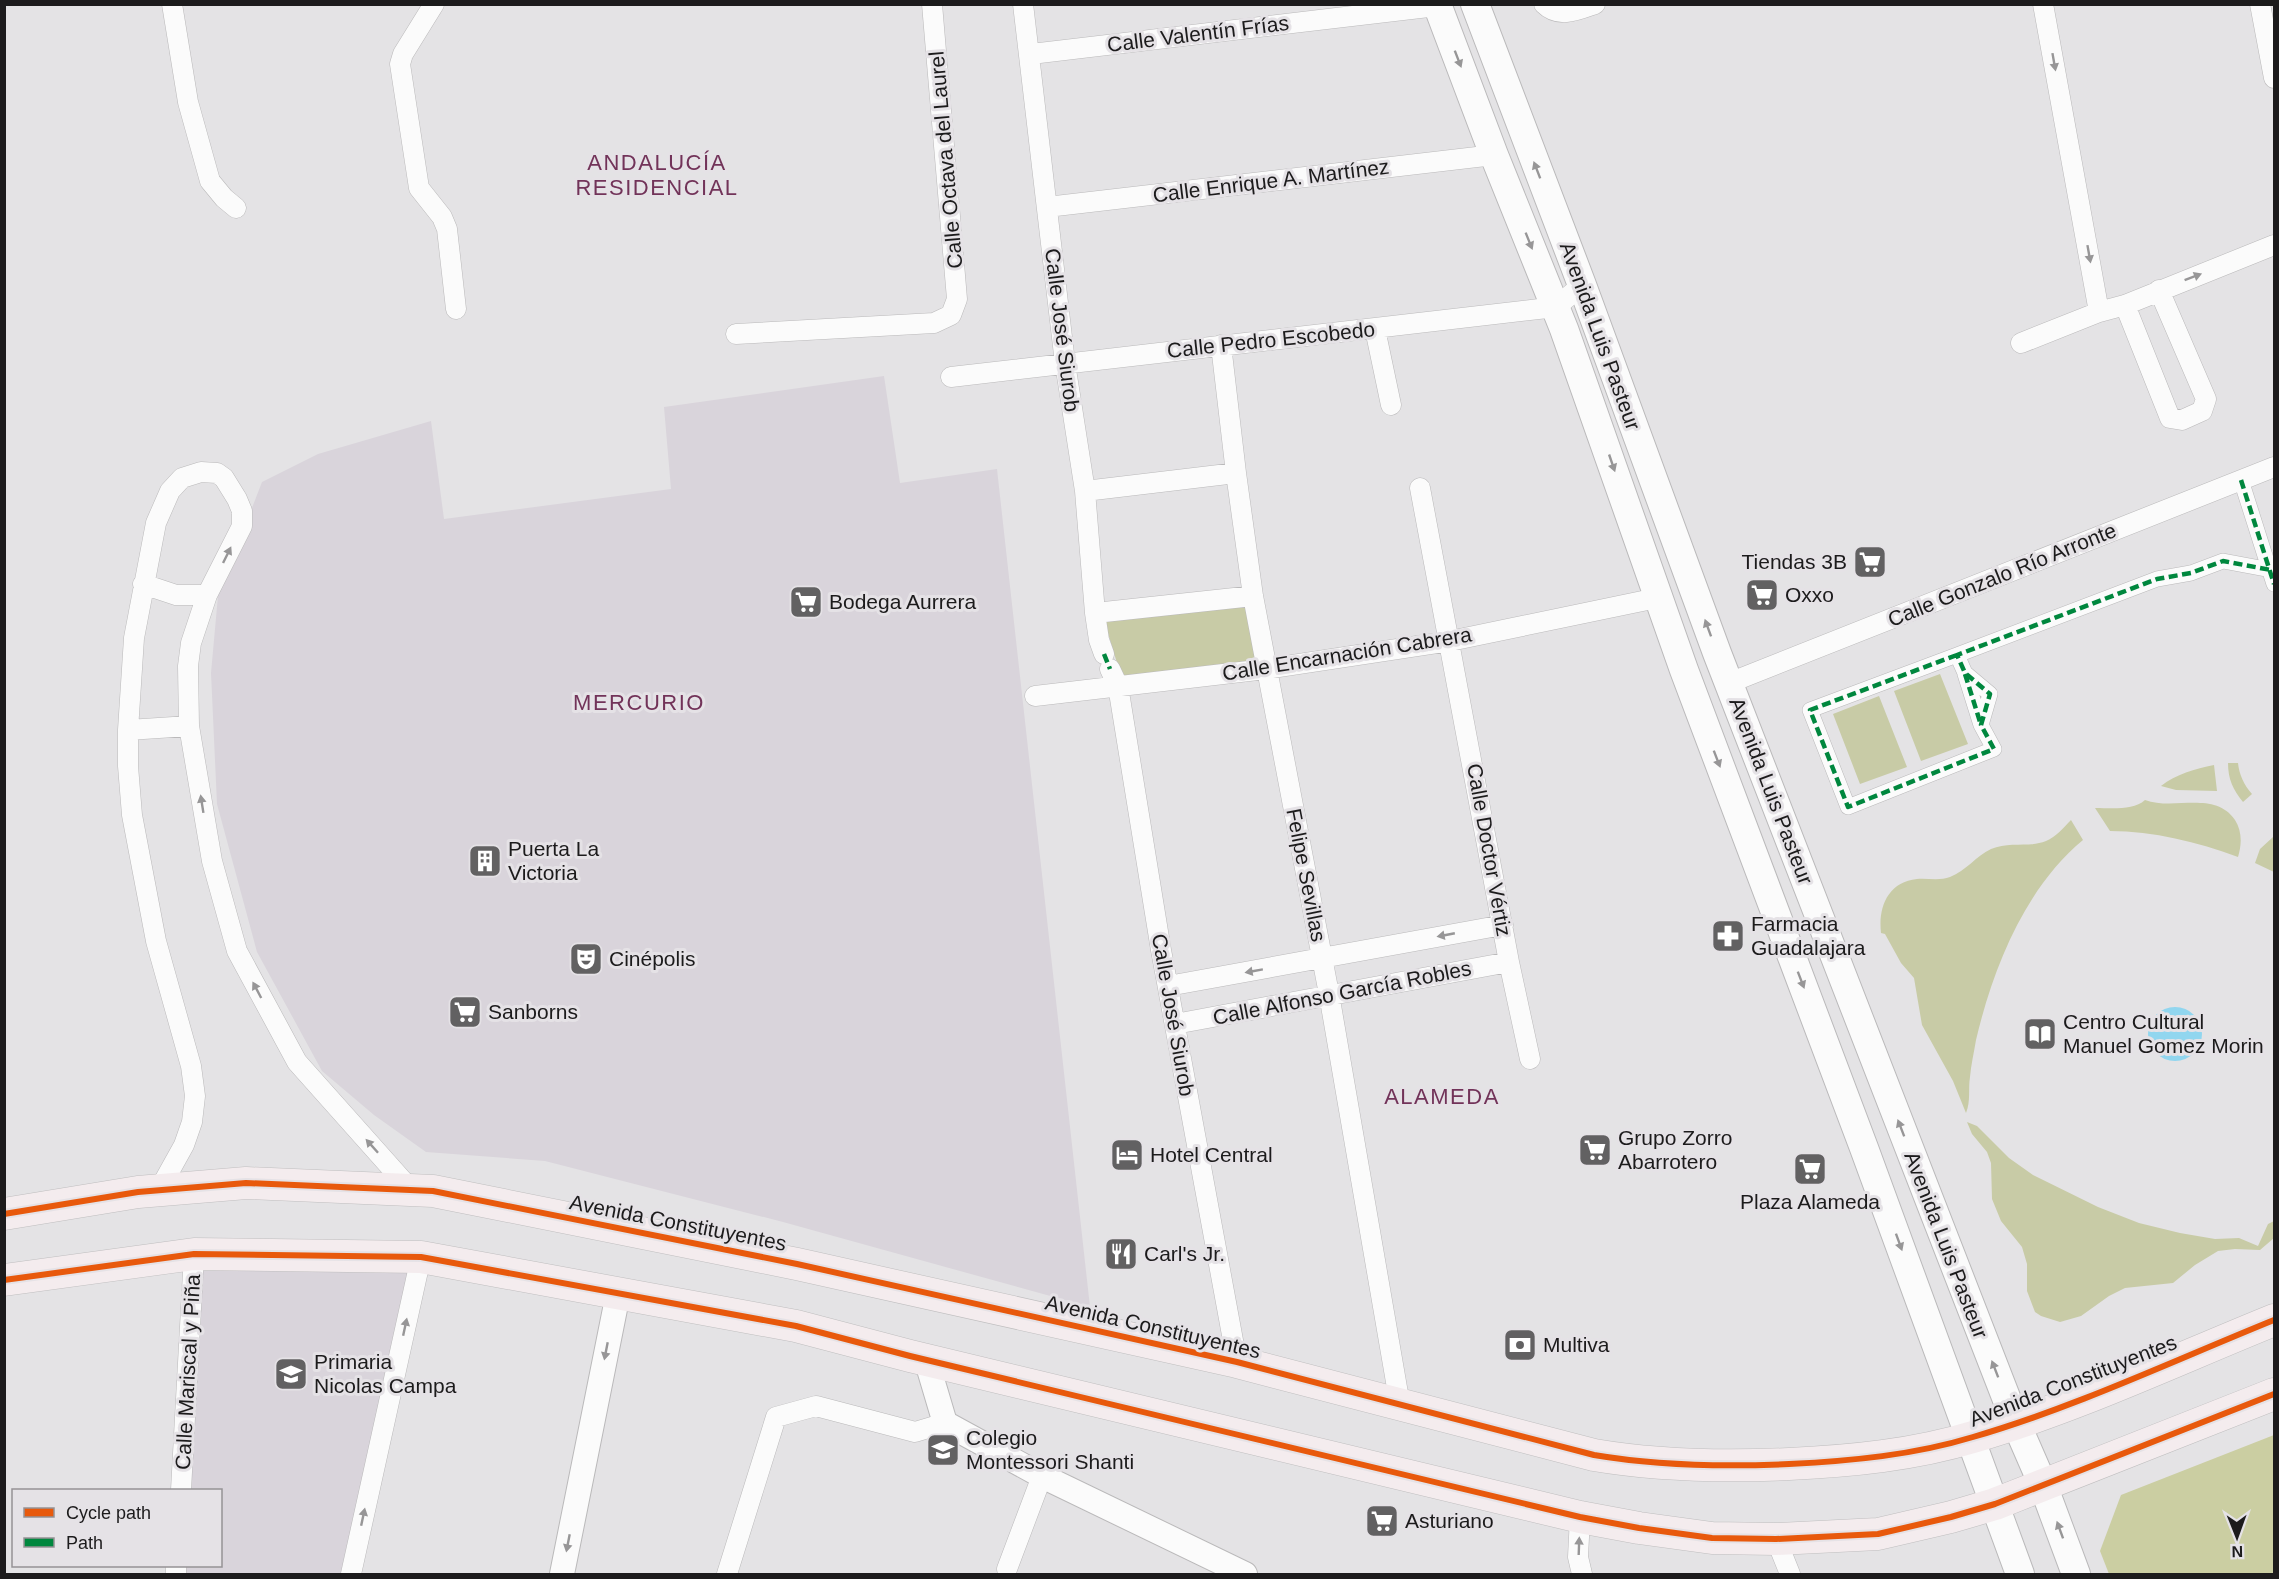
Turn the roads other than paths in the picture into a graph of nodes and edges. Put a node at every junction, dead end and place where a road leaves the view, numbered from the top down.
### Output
1 (172, 4) edge
2 (434, 4) edge
3 (932, 4) edge
4 (1023, 4) edge
5 (1475, 4) edge
6 (1544, 4) edge
7 (1595, 4) edge
8 (2043, 4) edge
9 (2260, 4) edge
10 (1437, 5) edge
11 (1030, 54) junction
12 (2274, 78) edge
13 (1494, 155) junction
14 (1047, 207) junction
15 (236, 208) dead end
16 (2274, 245) edge
17 (1582, 285) junction
18 (2159, 290) junction
19 (2125, 305) junction
20 (1556, 307) junction
21 (456, 309) dead end
22 (2099, 312) junction
23 (1375, 329) junction
24 (736, 334) dead end
25 (2021, 343) dead end
26 (1221, 345) junction
27 (1065, 363) junction
28 (951, 377) dead end
29 (1391, 405) dead end
30 (1632, 421) junction
31 (1600, 429) junction
32 (2274, 467) edge
33 (1236, 473) junction
34 (2241, 480) junction
35 (1420, 488) dead end
36 (1085, 491) junction
37 (2273, 577) edge
38 (143, 584) junction
39 (207, 595) junction
40 (1253, 596) junction
41 (1658, 598) junction
42 (1095, 614) junction
43 (1450, 640) junction
44 (1957, 655) junction
45 (1110, 669) junction
46 (1266, 669) junction
47 (1729, 683) junction
48 (1035, 696) dead end
49 (189, 726) junction
50 (128, 730) junction
51 (1503, 925) junction
52 (1323, 958) junction
53 (1509, 962) junction
54 (1168, 986) junction
55 (1329, 994) junction
56 (1175, 1024) junction
57 (1530, 1059) dead end
58 (159, 1190) junction
59 (411, 1190) junction
60 (4, 1214) edge
61 (195, 1254) junction
62 (421, 1257) junction
63 (4, 1280) edge
64 (618, 1294) junction
65 (2274, 1320) edge
66 (926, 1359) junction
67 (1237, 1362) junction
68 (2274, 1395) edge
69 (1400, 1404) junction
70 (945, 1423) junction
71 (2016, 1423) junction
72 (1971, 1438) junction
73 (1042, 1476) junction
74 (2043, 1485) junction
75 (181, 1489) edge
76 (1995, 1504) junction
77 (1580, 1517) junction
78 (1776, 1539) junction
79 (1007, 1569) dead end
80 (351, 1575) edge
81 (562, 1575) edge
82 (727, 1575) edge
83 (1245, 1575) edge
84 (1582, 1575) edge
85 (1790, 1575) edge
86 (2020, 1575) edge
87 (2076, 1575) edge

1 - 15 street
2 - 21 street
3 - 24 street, Calle Octava del Laurel
4 - 11 street, Calle José Siurob
17 -> 5 main road, Avenida Luis Pasteur
6 - 7 street
8 -> 22 street
9 - 12 street
10 - 11 street, Calle Valentín Frías
10 -> 13 main road, Avenida Luis Pasteur
11 - 14 street, Calle José Siurob
13 - 14 street, Calle Enrique A. Martínez
13 -> 20 main road, Avenida Luis Pasteur
14 - 27 street, Calle José Siurob
18 -> 16 street
17 - 20 street
17 - 30 main road, Avenida Luis Pasteur
18 - 19 street
18 - 19 street
19 - 22 street
20 - 23 street, Calle Pedro Escobedo
20 - 31 main road, Avenida Luis Pasteur
22 - 25 street
23 - 26 street, Calle Pedro Escobedo
23 - 29 street
26 - 27 street, Calle Pedro Escobedo
26 - 33 street, Felipe Sevillas
27 - 28 street, Calle Pedro Escobedo
27 - 36 street, Calle José Siurob
30 - 31 main road
47 -> 30 main road, Avenida Luis Pasteur
31 -> 41 main road, Avenida Luis Pasteur
32 - 34 street, Calle Gonzalo Río Arronte
33 - 36 street
33 - 40 street, Felipe Sevillas
34 - 37 street
34 - 47 street, Calle Gonzalo Río Arronte
35 - 43 street, Calle Doctor Vértiz
36 - 42 street, Calle José Siurob
37 - 44 street
38 - 39 street
39 -> 38 street
38 - 50 street
39 - 49 street
40 - 42 street
40 - 46 street, Felipe Sevillas
41 - 43 street, Calle Encarnación Cabrera
41 -> 72 main road, Avenida Luis Pasteur
42 - 45 street, Calle José Siurob
43 - 46 street, Calle Encarnación Cabrera
43 - 51 street, Calle Doctor Vértiz
44 - 44 street
45 - 46 street, Calle Encarnación Cabrera
45 - 48 street, Calle Encarnación Cabrera
45 - 54 street, Calle José Siurob
46 - 52 street, Felipe Sevillas
71 -> 47 main road, Avenida Luis Pasteur
49 - 50 street
59 -> 49 street
50 - 58 street
51 -> 52 street, Calle Alfonso García Robles
51 - 53 street, Calle Doctor Vértiz
52 -> 54 street, Calle Alfonso García Robles
52 - 55 street, Felipe Sevillas
53 - 55 street, Calle Alfonso García Robles
53 - 57 street, Calle Doctor Vértiz
54 - 56 street, Calle José Siurob
55 - 56 street, Calle Alfonso García Robles
55 - 69 street, Felipe Sevillas
56 - 67 street, Calle José Siurob
58 - 59 main road, Avenida Constituyentes
58 - 60 main road, Avenida Constituyentes
59 - 67 main road, Avenida Constituyentes
61 - 62 main road
61 - 63 main road
61 - 75 street, Calle Mariscal y Piña
62 - 64 main road
80 -> 62 street
64 - 66 main road
64 -> 81 street
65 - 71 main road, Avenida Constituyentes
66 - 70 street
66 - 77 main road
67 - 69 main road, Avenida Constituyentes
68 - 74 main road
69 - 72 main road, Avenida Constituyentes
70 - 73 street
70 - 82 street
71 - 72 main road, Avenida Constituyentes
71 - 74 main road, Avenida Luis Pasteur
72 - 76 main road, Avenida Luis Pasteur
73 - 79 street
73 - 83 street
74 - 76 main road
87 -> 74 main road, Avenida Luis Pasteur
76 - 78 main road
76 - 86 main road, Avenida Luis Pasteur
77 - 78 main road
84 -> 77 street
78 - 85 street

